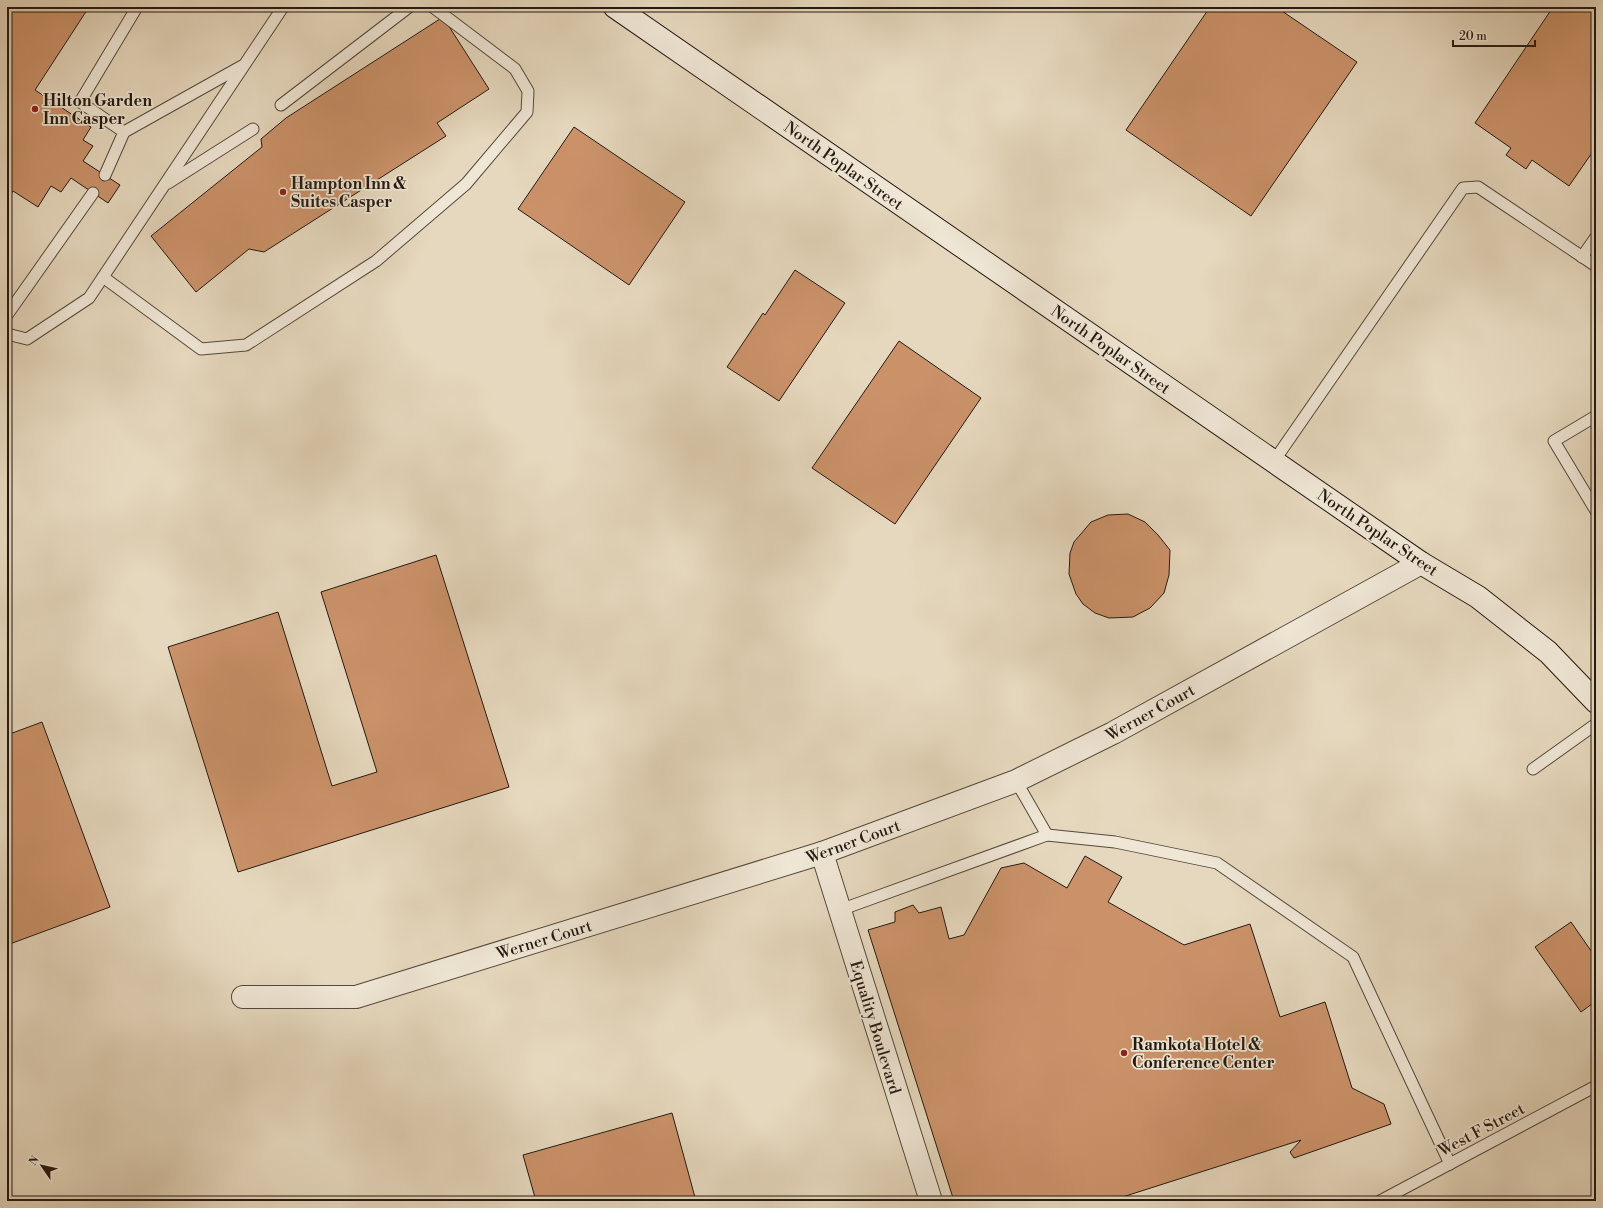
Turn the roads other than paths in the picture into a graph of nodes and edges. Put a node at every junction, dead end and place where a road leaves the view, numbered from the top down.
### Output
1 (137, 7) edge
2 (283, 7) edge
3 (409, 7) edge
4 (433, 7) edge
5 (615, 7) edge
6 (245, 64) junction
7 (281, 106) dead end
8 (254, 129) dead end
9 (124, 132) junction
10 (105, 174) dead end
11 (164, 185) junction
12 (93, 193) dead end
13 (1596, 237) edge
14 (1582, 257) junction
15 (1596, 266) edge
16 (103, 277) junction
17 (7, 315) edge
18 (7, 334) edge
19 (1596, 416) edge
20 (1274, 461) junction
21 (1596, 511) edge
22 (1421, 562) junction
23 (1596, 702) edge
24 (1596, 724) edge
25 (1533, 769) dead end
26 (1016, 781) junction
27 (1047, 835) junction
28 (822, 853) junction
29 (840, 910) junction
30 (243, 997) dead end
31 (1596, 1086) edge
32 (1450, 1164) junction
33 (931, 1201) edge
34 (1380, 1201) edge

1 - 9 lane
2 - 6 lane
3 - 7 lane
4 - 16 lane
5 - 20 street, North Poplar Street
6 - 9 lane
6 - 11 lane
8 - 11 lane
9 - 10 lane
11 - 16 lane
12 - 17 lane
13 - 14 lane
14 - 15 lane
14 - 20 lane
16 - 18 lane
19 - 21 lane
20 - 22 street, North Poplar Street
22 - 23 street, North Poplar Street
22 - 26 street, Werner Court
24 - 25 lane
26 - 27 lane
26 - 28 street, Werner Court
27 - 29 lane
27 - 32 lane
28 - 29 street, Equality Boulevard
28 - 30 street, Werner Court
29 - 33 street, Equality Boulevard
31 - 32 lane, West F Street
32 - 34 lane, West F Street

